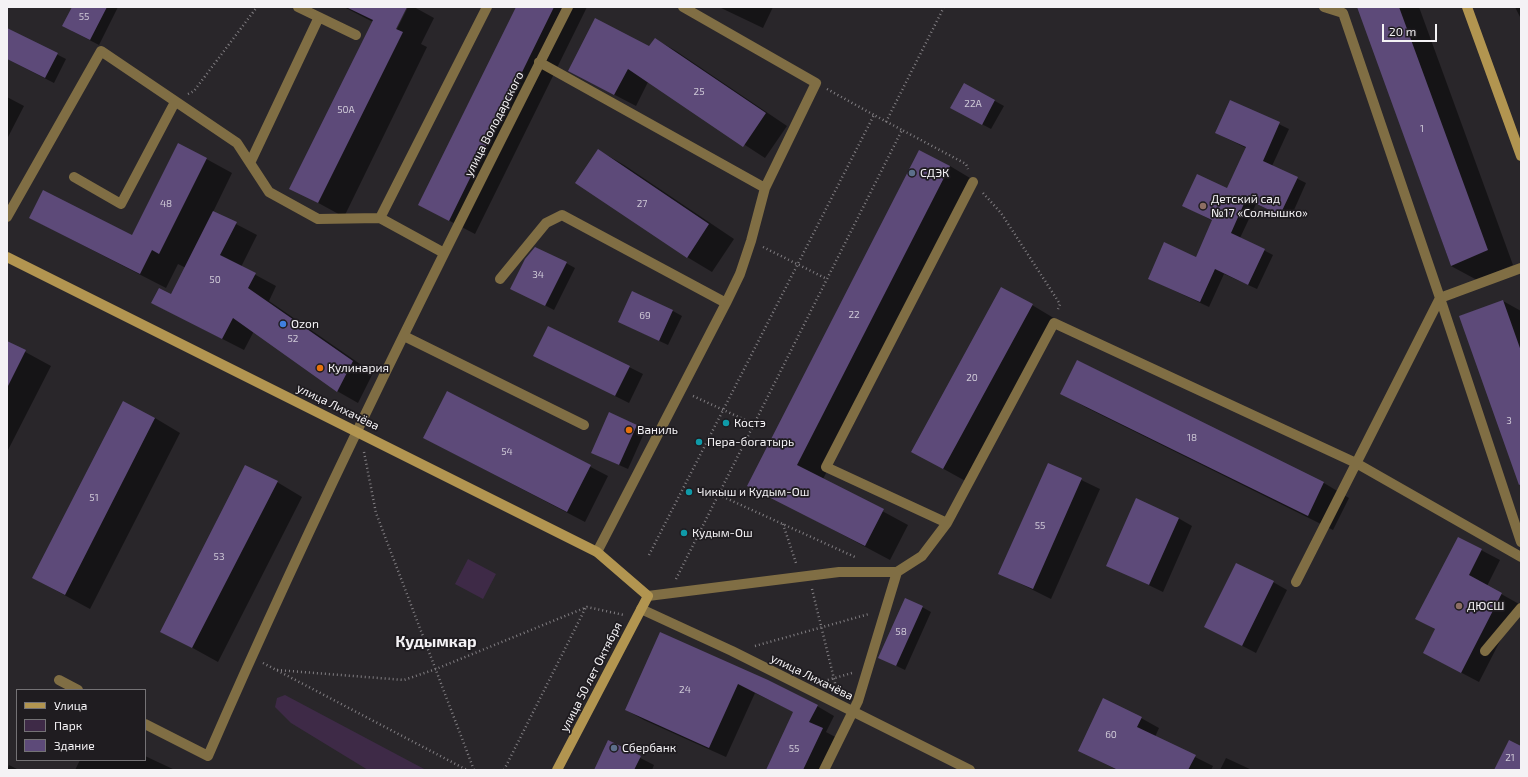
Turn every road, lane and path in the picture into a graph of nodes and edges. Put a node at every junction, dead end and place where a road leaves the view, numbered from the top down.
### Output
1 (257, 7) edge
2 (298, 7) edge
3 (487, 7) edge
4 (568, 7) edge
5 (683, 7) edge
6 (944, 7) edge
7 (1324, 7) edge
8 (1467, 7) edge
9 (1342, 10) edge
10 (320, 17) junction
11 (356, 35) dead end
12 (540, 62) junction
13 (816, 83) junction
14 (176, 102) junction
15 (874, 116) junction
16 (886, 122) junction
17 (902, 130) junction
18 (1521, 156) edge
19 (250, 163) junction
20 (74, 177) dead end
21 (973, 182) junction
22 (765, 188) junction
23 (7, 217) edge
24 (380, 218) junction
25 (751, 241) junction
26 (444, 253) junction
27 (7, 257) edge
28 (797, 264) junction
29 (1521, 268) edge
30 (500, 279) dead end
31 (827, 279) junction
32 (1440, 298) junction
33 (726, 303) junction
34 (1054, 323) junction
35 (404, 336) junction
36 (682, 391) junction
37 (724, 410) junction
38 (584, 424) dead end
39 (754, 424) junction
40 (358, 431) junction
41 (1356, 463) junction
42 (719, 494) junction
43 (947, 523) junction
44 (783, 524) junction
45 (1521, 542) edge
46 (597, 552) junction
47 (649, 555) dead end
48 (1521, 557) edge
49 (862, 560) dead end
50 (897, 572) junction
51 (800, 576) junction
52 (1296, 582) dead end
53 (669, 594) junction
54 (648, 596) junction
55 (587, 607) junction
56 (1521, 608) edge
57 (885, 610) junction
58 (639, 613) junction
59 (822, 628) junction
60 (732, 651) junction
61 (1485, 651) dead end
62 (251, 657) junction
63 (436, 669) junction
64 (867, 669) junction
65 (277, 670) junction
66 (834, 678) junction
67 (59, 680) dead end
68 (804, 687) junction
69 (76, 689) edge
70 (841, 705) junction
71 (853, 711) junction
72 (146, 725) edge
73 (466, 770) edge
74 (474, 770) edge
75 (504, 770) edge
76 (557, 770) edge
77 (824, 770) edge
78 (970, 770) edge

1 - 14 path
2 - 10 street
3 - 24 street
4 - 12 street, улица Володарского
5 - 13 street
6 - 16 path
7 - 9 street
8 - 18 street
9 - 32 street
10 - 11 street
10 - 19 street
12 - 22 street
12 - 26 street, улица Володарского
13 - 15 path
13 - 22 street
14 - 19 street
14 - 20 street
14 - 23 street
15 - 16 path
15 - 28 path
16 - 17 path
17 - 21 path
17 - 31 path
19 - 24 street
21 - 34 path
21 - 43 street
22 - 25 street
24 - 26 street
25 - 28 path
25 - 33 street
26 - 35 street, улица Володарского
27 - 40 street, улица Лихачёва
28 - 31 path
28 - 37 path
29 - 32 street
30 - 33 street
31 - 39 path
32 - 41 street
32 - 45 street
33 - 36 street
34 - 41 street
34 - 43 street
35 - 38 street
35 - 40 street, улица Володарского
36 - 37 path
36 - 46 street
37 - 39 path
37 - 47 path
39 - 42 path
40 - 46 street, улица Лихачёва
40 - 62 street, улица Володарского
40 - 63 path
41 - 48 street
41 - 52 street
42 - 44 path
42 - 53 path
43 - 50 street
44 - 49 path
44 - 51 path
46 - 54 street, улица Лихачёва
50 - 51 street
50 - 57 street
51 - 53 street
51 - 59 path
53 - 54 street
54 - 58 street, улица 50 лет Октября
55 - 58 path
55 - 63 path
55 - 75 path
56 - 61 street
57 - 59 path
57 - 64 street
58 - 60 street, улица Лихачёва
58 - 76 street, улица 50 лет Октября
59 - 60 path
59 - 66 path
60 - 68 street, улица Лихачёва
62 - 65 path
62 - 72 street, улица Володарского
63 - 65 path
63 - 74 path
64 - 66 path
64 - 71 street
65 - 73 path
66 - 68 path
66 - 70 path
67 - 69 street
68 - 70 street, улица Лихачёва
70 - 71 street, улица Лихачёва
71 - 77 street
71 - 78 street, улица Лихачёва

